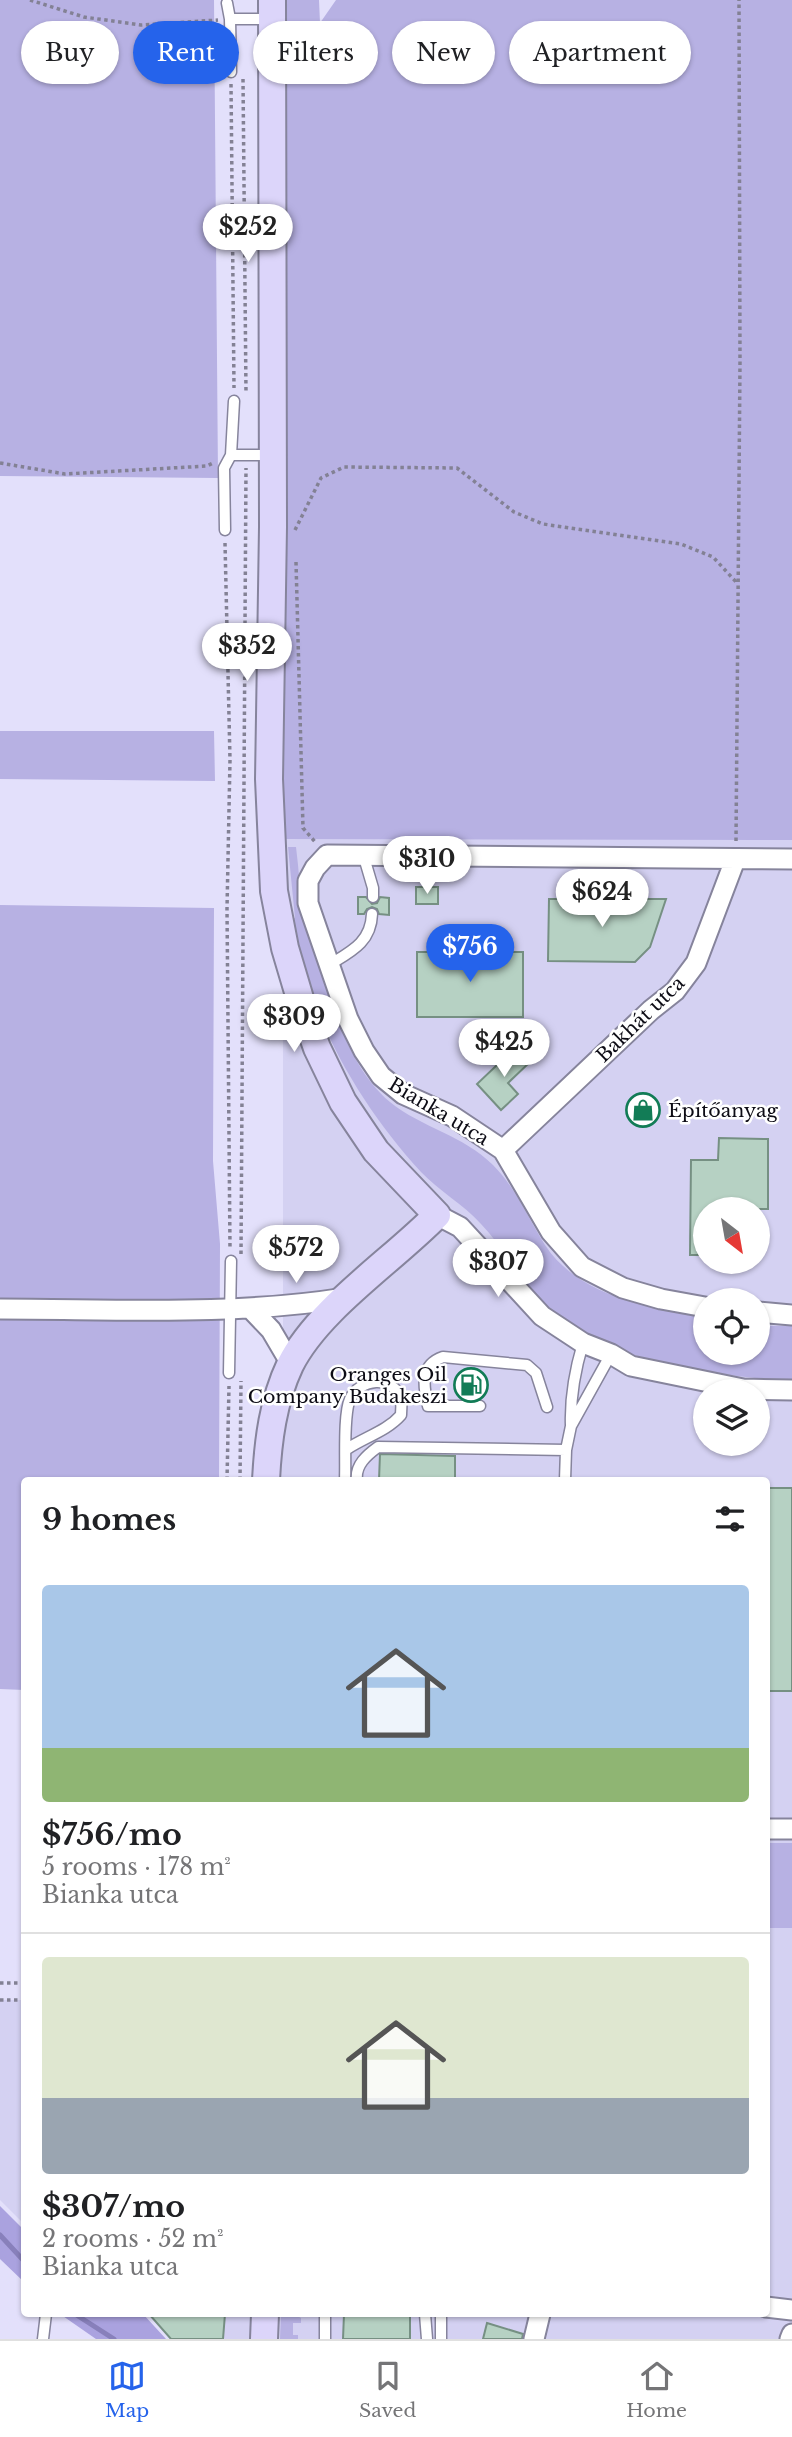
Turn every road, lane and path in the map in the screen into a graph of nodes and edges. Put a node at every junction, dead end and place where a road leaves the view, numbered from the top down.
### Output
1 (30, 0) edge
2 (739, 0) edge
3 (227, 3) dead end
4 (272, 10) edge
5 (230, 19) junction
6 (243, 74) dead end
7 (231, 84) edge
8 (246, 400) dead end
9 (234, 401) joint
10 (231, 455) junction
11 (259, 455) junction
12 (0, 463) edge
13 (225, 530) joint
14 (295, 531) dead end
15 (296, 558) dead end
16 (739, 586) junction
17 (363, 854) junction
18 (327, 855) junction
19 (792, 859) edge
20 (735, 860) junction
21 (373, 897) dead end
22 (372, 914) dead end
23 (328, 965) junction
24 (503, 1150) junction
25 (437, 1215) junction
26 (231, 1261) joint
27 (241, 1267) dead end
28 (346, 1298) junction
29 (693, 1305) edge
30 (0, 1309) edge
31 (241, 1309) junction
32 (770, 1313) edge
33 (792, 1315) edge
34 (583, 1343) junction
35 (611, 1354) junction
36 (291, 1364) junction
37 (229, 1373) joint
38 (241, 1375) dead end
39 (792, 1390) edge
40 (480, 1406) dead end
41 (547, 1407) dead end
42 (571, 1426) junction
43 (347, 1449) junction
44 (566, 1450) junction
45 (227, 1477) edge
46 (240, 1477) edge
47 (266, 1477) edge
48 (345, 1477) edge
49 (356, 1477) edge
50 (565, 1477) edge
51 (770, 1829) edge
52 (792, 1829) edge
53 (0, 1983) edge
54 (21, 1983) edge
55 (0, 2000) edge
56 (21, 2000) edge
57 (770, 2307) edge
58 (792, 2310) edge
59 (46, 2317) edge
60 (265, 2317) edge
61 (325, 2317) edge
62 (425, 2317) edge
63 (441, 2317) edge
64 (539, 2317) edge
65 (792, 2334) edge
66 (43, 2339) edge
67 (264, 2339) edge
68 (325, 2339) edge
69 (427, 2339) edge
70 (441, 2339) edge
71 (534, 2339) edge
72 (790, 2339) edge

1 - 5 path
2 - 16 path
3 - 5 lane
4 - 5 lane
4 - 11 main road
6 - 8 path
7 - 9 path
9 - 10 lane
10 - 11 lane
10 - 12 path
10 - 13 lane
11 - 25 main road
11 - 27 path
13 - 26 path
14 - 16 path
15 - 18 path
16 - 20 path
17 - 18 street
17 - 20 street
17 - 21 lane
18 - 23 street, Bianka utca
19 - 20 street
20 - 24 street, Bakhát utca
22 - 23 lane
23 - 24 street, Bianka utca
24 - 29 street, Bianka utca
25 - 28 main road
25 - 34 street
26 - 31 lane
28 - 31 street
28 - 36 main road
30 - 31 street
31 - 36 street
31 - 37 lane
32 - 33 street
34 - 35 street
34 - 42 lane
35 - 39 street
35 - 42 lane
36 - 47 main road
37 - 45 path
38 - 46 path
40 - 41 lane
42 - 44 lane
43 - 43 lane
43 - 48 lane
44 - 49 lane
44 - 50 lane
51 - 52 street
53 - 54 path
55 - 56 path
57 - 58 street
59 - 66 lane
60 - 67 main road
61 - 68 lane
62 - 69 lane
63 - 70 lane
64 - 71 street
65 - 72 street

